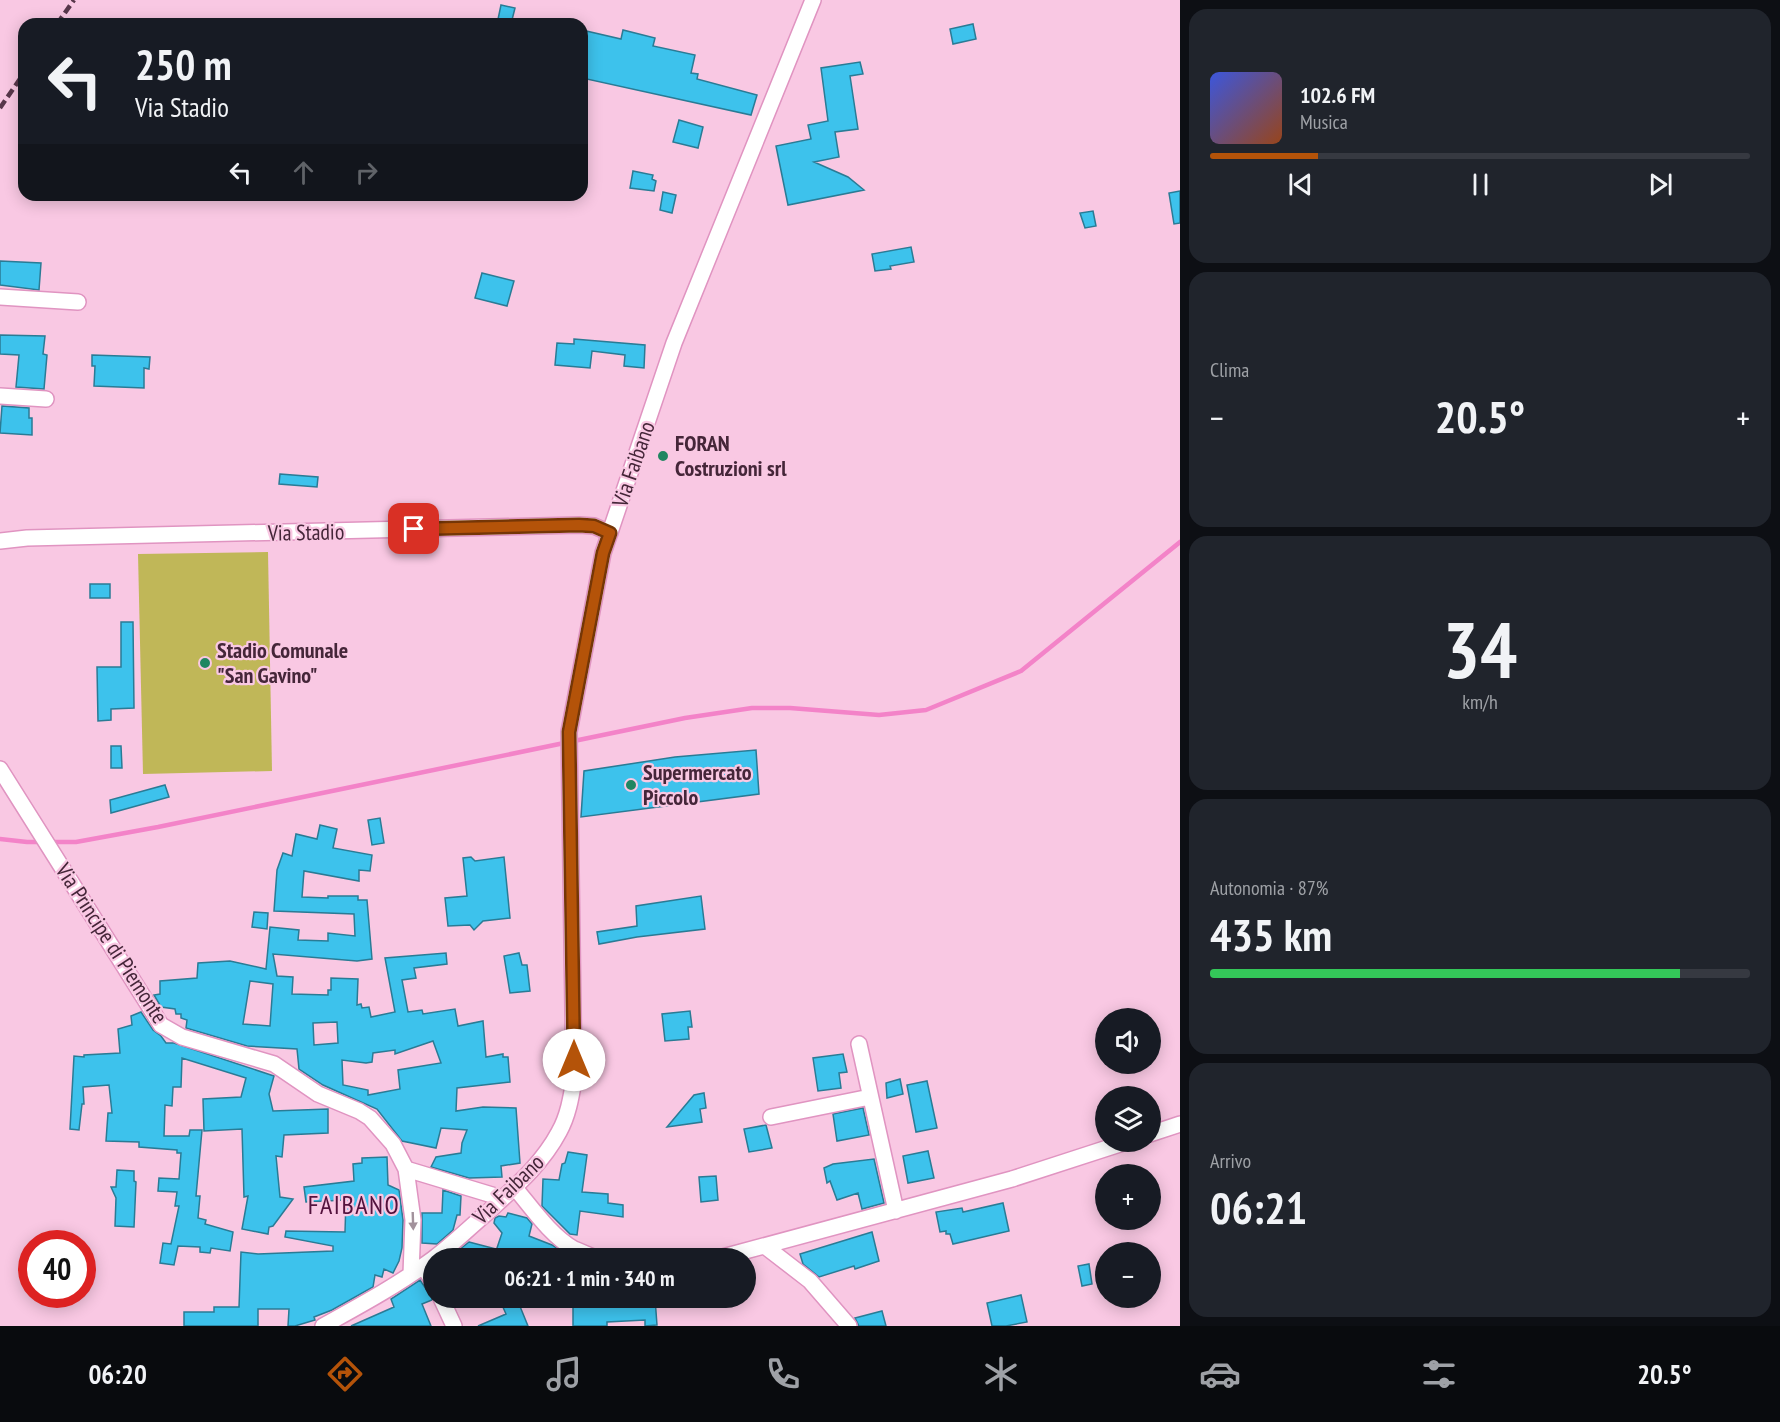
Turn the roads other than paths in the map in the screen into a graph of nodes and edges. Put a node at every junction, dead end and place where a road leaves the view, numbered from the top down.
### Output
1 (813, 0) edge
2 (0, 297) edge
3 (78, 302) dead end
4 (0, 396) edge
5 (46, 399) dead end
6 (610, 533) junction
7 (0, 541) edge
8 (0, 769) edge
9 (859, 1044) dead end
10 (870, 1097) junction
11 (771, 1117) dead end
12 (1180, 1124) edge
13 (1161, 1130) edge
14 (1095, 1152) edge
15 (406, 1169) junction
16 (515, 1188) junction
17 (502, 1198) junction
18 (896, 1211) junction
19 (766, 1247) junction
20 (572, 1248) edge
21 (756, 1249) edge
22 (417, 1270) junction
23 (423, 1275) edge
24 (446, 1308) edge
25 (323, 1326) edge
26 (454, 1326) edge
27 (849, 1326) edge

1 - 6 street, Via Faibano
2 - 3 street
4 - 5 street
6 - 7 street, Via Stadio
6 - 16 street, Via Faibano
8 - 15 street, Via Principe di Piemonte
9 - 10 street
10 - 11 street
10 - 18 street
12 - 13 street
14 - 18 street
15 - 17 street
15 -> 22 street, Via Principe di Piemonte
16 - 17 street, Via Faibano
16 - 20 street
17 - 22 street, Via Faibano
18 - 19 street
19 - 21 street
19 - 27 street
22 - 23 street
22 - 25 street, Via Faibano
24 - 26 street

